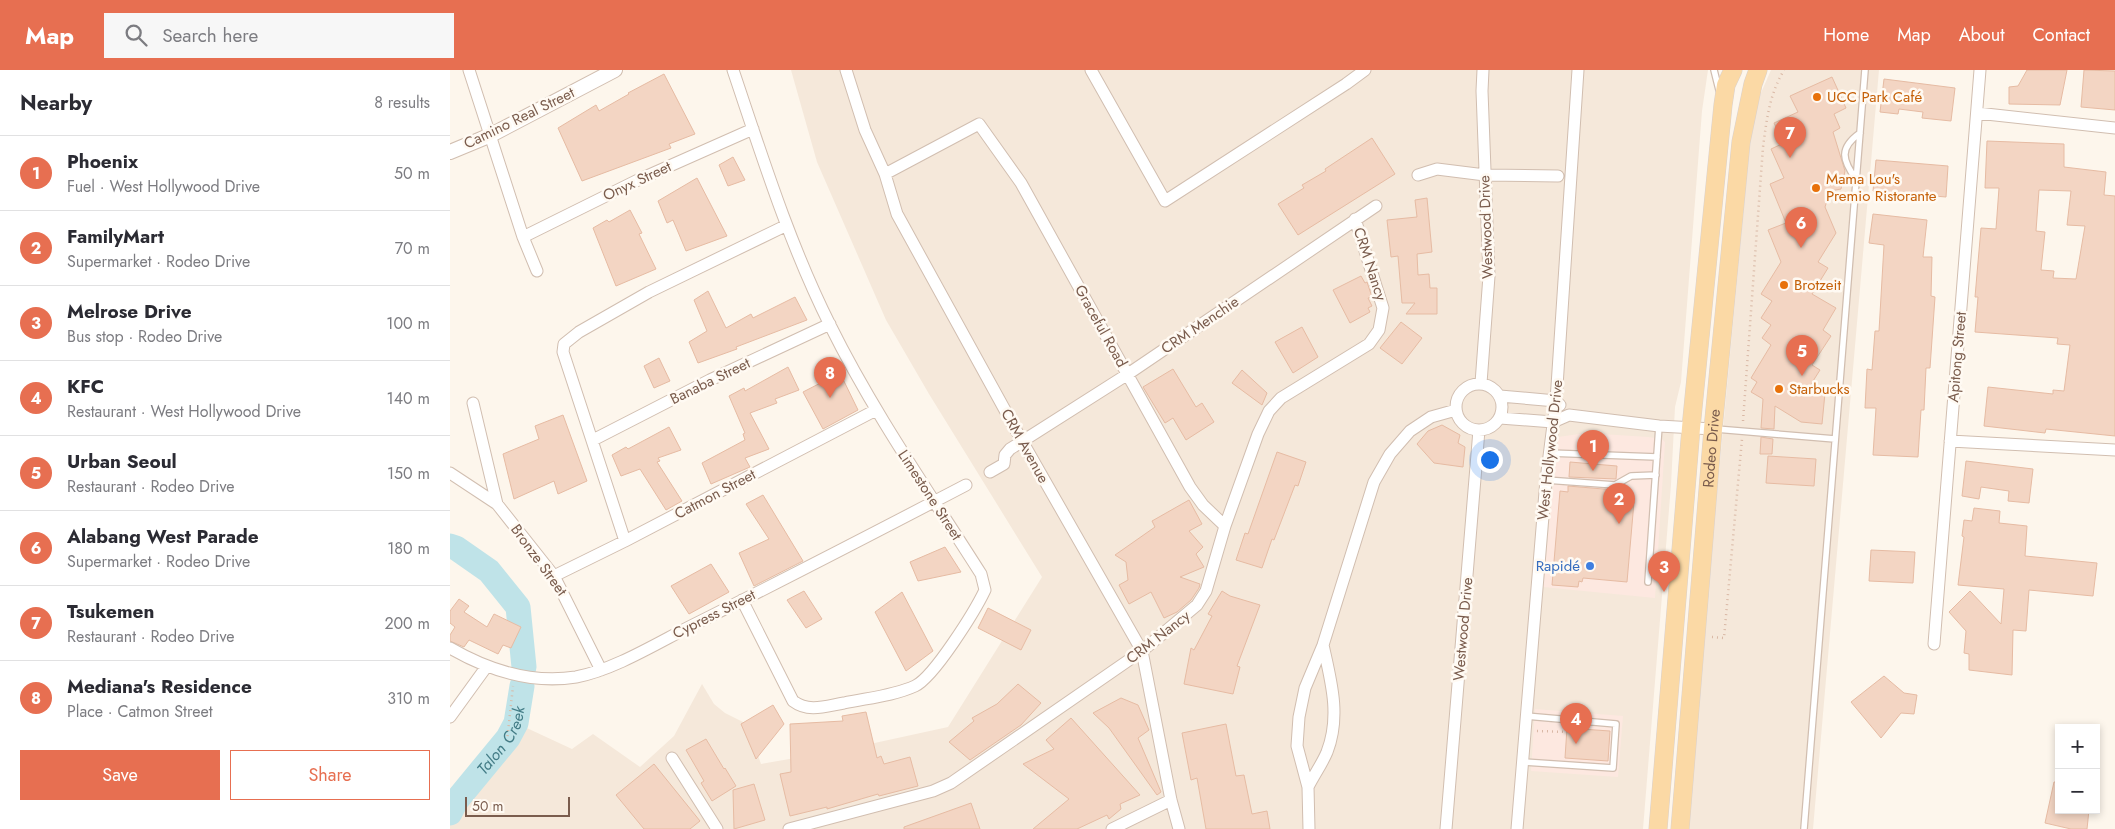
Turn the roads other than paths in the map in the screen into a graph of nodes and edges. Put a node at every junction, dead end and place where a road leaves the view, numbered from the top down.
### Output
1 (469, 70) edge
2 (615, 70) edge
3 (733, 70) edge
4 (1091, 70) edge
5 (1365, 70) edge
6 (1484, 70) edge
7 (1578, 70) edge
8 (1714, 70) edge
9 (1733, 70) edge
10 (1758, 70) edge
11 (1865, 70) edge
12 (1980, 70) edge
13 (850, 72) edge
14 (1723, 105) junction
15 (1977, 114) junction
16 (2115, 128) edge
17 (753, 130) junction
18 (1860, 132) junction
19 (491, 135) junction
20 (450, 152) edge
21 (885, 174) junction
22 (1418, 175) dead end
23 (1484, 175) junction
24 (1558, 176) dead end
25 (1856, 179) junction
26 (1376, 206) dead end
27 (1355, 219) junction
28 (785, 226) junction
29 (523, 237) junction
30 (537, 271) dead end
31 (830, 324) junction
32 (1128, 374) junction
33 (1481, 383) junction
34 (1500, 396) junction
35 (1556, 401) junction
36 (473, 403) dead end
37 (876, 410) junction
38 (1456, 410) junction
39 (1570, 415) junction
40 (1500, 418) junction
41 (1553, 422) junction
42 (1659, 426) junction
43 (1691, 428) junction
44 (1713, 429) junction
45 (1479, 430) junction
46 (1836, 439) junction
47 (593, 440) junction
48 (1022, 441) junction
49 (1950, 441) junction
50 (2115, 450) edge
51 (1549, 453) junction
52 (1657, 457) junction
53 (990, 472) dead end
54 (450, 473) edge
55 (1656, 475) junction
56 (1546, 480) junction
57 (966, 485) dead end
58 (934, 501) junction
59 (497, 504) junction
60 (1225, 526) junction
61 (625, 542) junction
62 (554, 576) junction
63 (1648, 582) dead end
64 (742, 600) junction
65 (1934, 644) dead end
66 (1323, 645) junction
67 (450, 648) edge
68 (1142, 652) junction
69 (487, 666) junction
70 (601, 670) junction
71 (1526, 716) junction
72 (450, 717) edge
73 (672, 758) dead end
74 (1523, 762) junction
75 (1308, 787) junction
76 (1171, 800) junction
77 (717, 829) edge
78 (789, 829) edge
79 (1112, 829) edge
80 (1179, 829) edge
81 (1309, 829) edge
82 (1446, 829) edge
83 (1517, 829) edge
84 (1658, 829) edge
85 (1680, 829) edge
86 (1804, 829) edge

1 - 19 street
2 - 19 street, Camino Real Street
3 - 17 street, Limestone Street
4 - 5 street
6 - 23 street, Westwood Drive
7 - 35 street, West Hollywood Drive
8 - 14 lane
9 - 14 main road, Rodeo Drive
10 - 44 main road, Rodeo Drive
11 - 18 lane
12 - 15 street, Apitong Street
13 - 21 street, CRM Avenue
14 - 43 main road, Rodeo Drive
15 - 16 street
15 - 49 street, Apitong Street
17 - 28 street, Limestone Street
17 - 29 street, Onyx Street
18 - 25 lane
18 - 25 lane
19 - 20 street, Camino Real Street
19 - 29 street
21 - 32 street, Graceful Road
21 - 48 street, CRM Avenue
22 - 23 street
23 - 24 street
23 - 33 street, Westwood Drive
25 - 46 lane
26 - 27 street, CRM Menchie
27 - 32 street, CRM Menchie
27 - 60 street, CRM Nancy
28 - 31 street, Limestone Street
28 - 47 street
29 - 30 street
31 - 37 street, Limestone Street
31 - 47 street, Banaba Street
32 - 48 street, CRM Menchie
32 - 60 street, Graceful Road
33 - 34 street
33 - 38 street
34 - 35 street
34 - 40 street
35 - 39 street
35 - 41 street, West Hollywood Drive
36 - 59 street
37 - 58 street, Limestone Street
37 - 61 street, Catmon Street
38 - 45 street
38 - 66 street
39 - 41 street
39 - 42 street
40 - 41 street
40 - 45 street
41 - 51 street, West Hollywood Drive
42 - 43 street
42 - 52 lane
43 - 44 street
43 - 84 main road, Rodeo Drive
44 - 46 lane
44 - 85 main road, Rodeo Drive
45 - 82 street, Westwood Drive
46 - 86 lane
47 - 61 street
48 - 53 street, CRM Menchie
48 - 68 street, CRM Avenue
49 - 50 street
49 - 65 street, Apitong Street
51 - 52 lane
51 - 56 street, West Hollywood Drive
52 - 55 lane
54 - 59 street, Bronze Street
55 - 56 lane
55 - 63 lane
56 - 71 street, West Hollywood Drive
57 - 58 street, Cypress Street
58 - 64 street, Cypress Street
58 - 64 street, Limestone Street
59 - 62 street, Bronze Street
60 - 68 street, CRM Nancy
61 - 62 street, Catmon Street
62 - 70 street, Bronze Street
64 - 70 street, Cypress Street
66 - 75 street
66 - 75 street
67 - 69 street, Cypress Street
68 - 76 street, CRM Avenue
68 - 78 street, CRM Nancy
69 - 70 street, Cypress Street
69 - 72 street
71 - 74 street, West Hollywood Drive
71 - 74 lane
73 - 77 street
74 - 83 street, West Hollywood Drive
75 - 81 street
76 - 79 street
76 - 80 street, CRM Avenue

